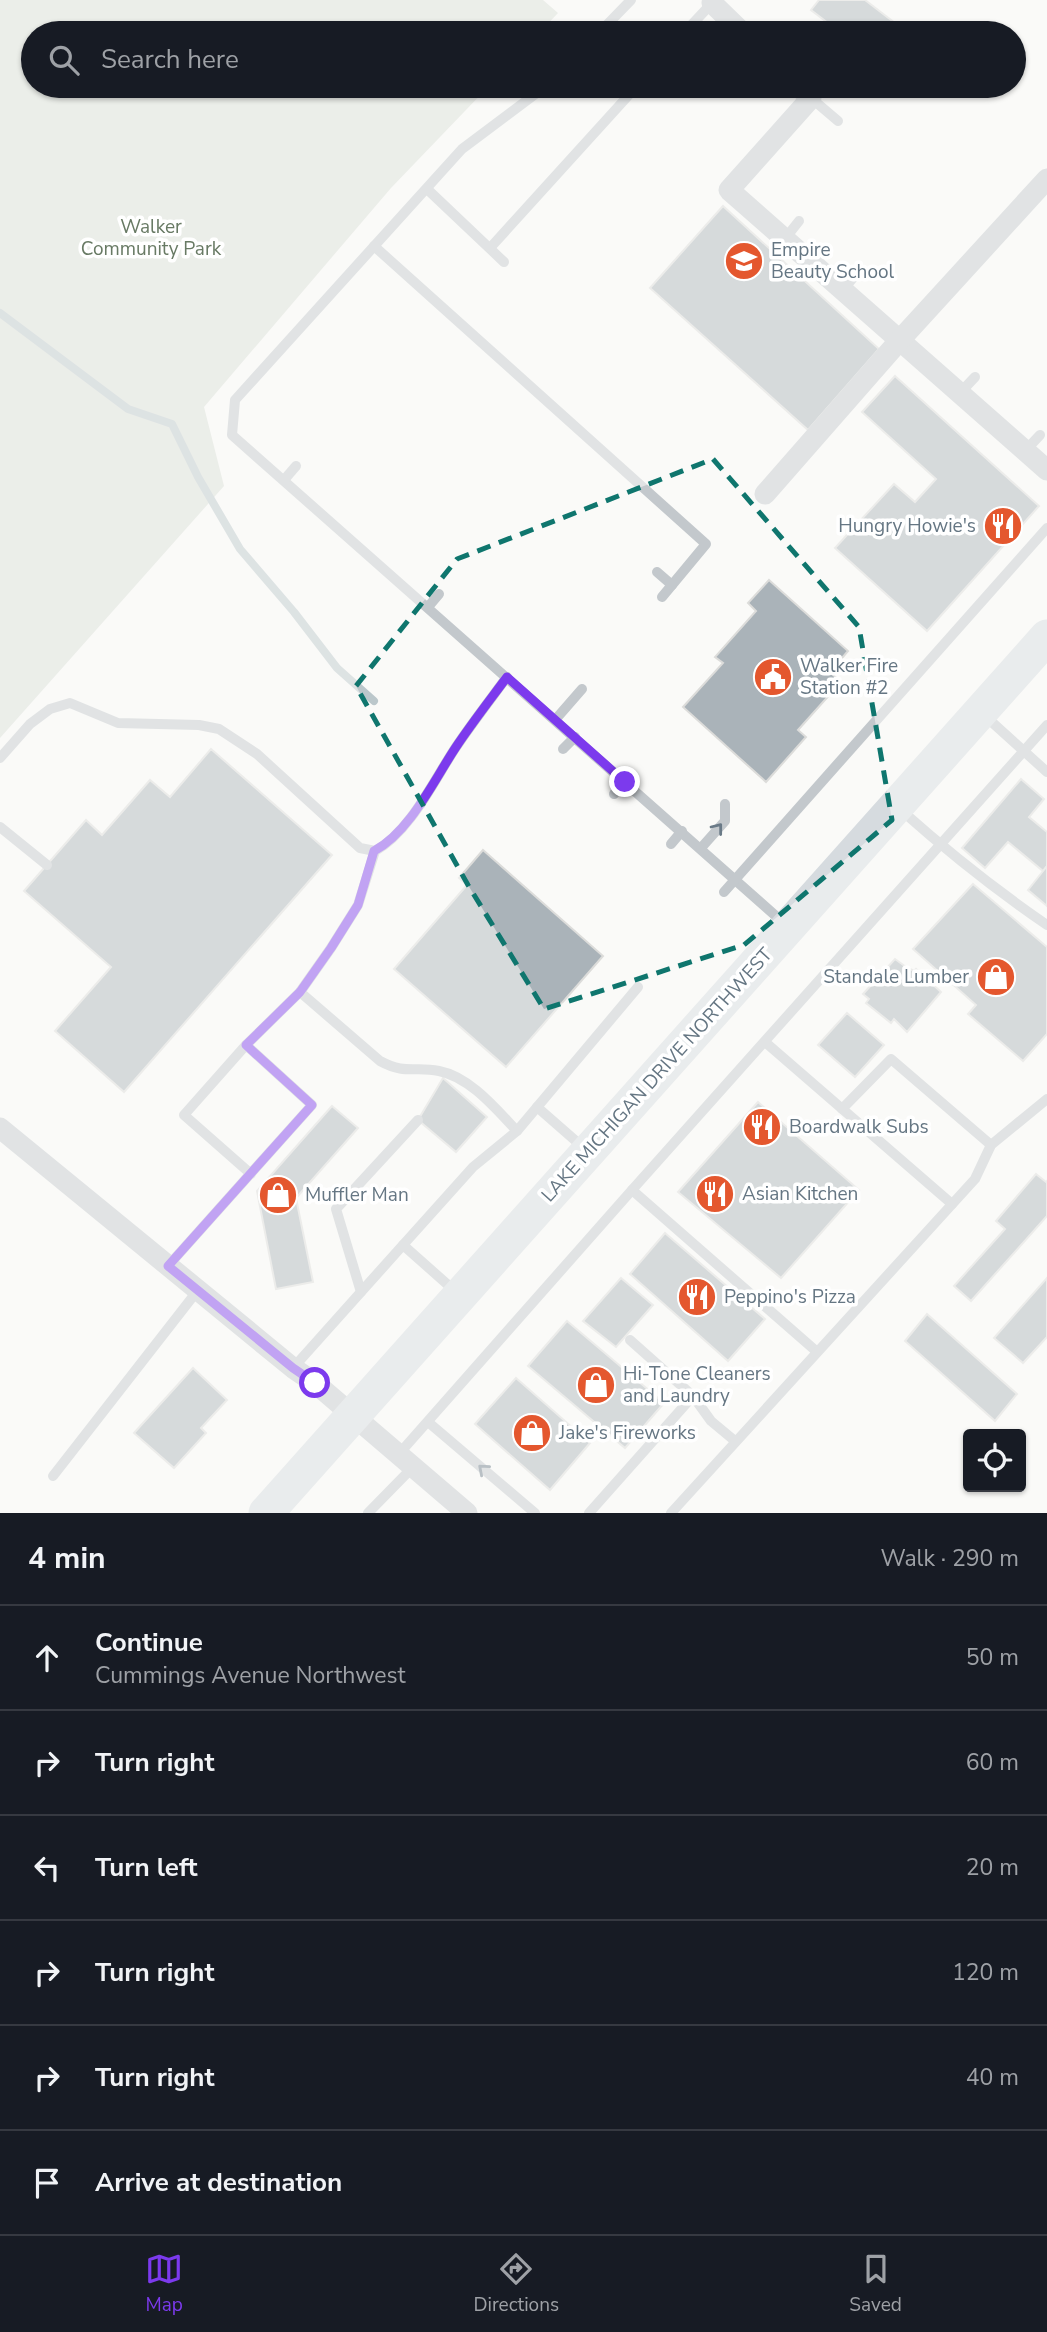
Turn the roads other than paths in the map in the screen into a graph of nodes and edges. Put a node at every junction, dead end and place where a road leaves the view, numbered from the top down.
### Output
1 (631, 0) edge
2 (710, 2) edge
3 (611, 21) edge
4 (694, 21) edge
5 (730, 21) edge
6 (530, 98) edge
7 (626, 98) edge
8 (799, 98) edge
9 (811, 98) edge
10 (838, 121) dead end
11 (1047, 180) edge
12 (426, 189) junction
13 (799, 221) dead end
14 (784, 240) junction
15 (374, 246) junction
16 (489, 248) junction
17 (504, 262) dead end
18 (857, 273) dead end
19 (842, 291) junction
20 (899, 341) junction
21 (975, 377) dead end
22 (959, 394) junction
23 (1040, 435) dead end
24 (1025, 451) junction
25 (296, 466) dead end
26 (1047, 470) edge
27 (284, 480) junction
28 (760, 492) dead end
29 (1047, 528) edge
30 (657, 572) dead end
31 (672, 585) junction
32 (439, 594) dead end
33 (662, 597) dead end
34 (428, 607) junction
35 (1047, 637) edge
36 (507, 677) junction
37 (582, 689) dead end
38 (980, 712) junction
39 (555, 720) junction
40 (1047, 725) edge
41 (575, 737) junction
42 (563, 749) dead end
43 (1023, 752) junction
44 (0, 758) edge
45 (1047, 772) edge
46 (625, 782) junction
47 (614, 794) dead end
48 (725, 804) dead end
49 (896, 805) junction
50 (0, 827) edge
51 (682, 831) junction
52 (671, 844) dead end
53 (940, 845) junction
54 (701, 848) junction
55 (374, 851) junction
56 (47, 865) dead end
57 (736, 879) junction
58 (724, 892) dead end
59 (1047, 925) edge
60 (788, 927) junction
61 (638, 987) dead end
62 (300, 992) junction
63 (765, 1042) junction
64 (246, 1045) junction
65 (1047, 1099) edge
66 (537, 1107) junction
67 (842, 1109) junction
68 (418, 1120) dead end
69 (0, 1128) edge
70 (517, 1131) junction
71 (991, 1145) junction
72 (589, 1152) junction
73 (251, 1174) junction
74 (632, 1189) junction
75 (952, 1204) junction
76 (403, 1245) junction
77 (168, 1266) junction
78 (198, 1290) junction
79 (361, 1292) junction
80 (461, 1296) junction
81 (630, 1340) dead end
82 (816, 1351) junction
83 (293, 1368) junction
84 (692, 1396) junction
85 (353, 1417) junction
86 (428, 1422) junction
87 (734, 1441) junction
88 (405, 1461) junction
89 (53, 1476) dead end
90 (266, 1513) edge
91 (368, 1513) edge
92 (467, 1513) edge
93 (535, 1513) edge
94 (589, 1513) edge
95 (671, 1513) edge

1 - 3 lane
2 - 4 lane
2 - 5 street
6 - 12 lane
7 - 16 lane
8 - 14 street
9 - 10 lane
11 - 20 street
12 - 15 lane
12 - 16 lane
13 - 14 lane
14 - 19 street
15 - 27 lane
15 - 31 lane
16 - 17 lane
18 - 19 lane
19 - 20 street
20 - 22 street
20 - 28 street
21 - 22 lane
22 - 24 street
23 - 24 lane
24 - 26 street
25 - 27 lane
27 - 34 lane
29 - 57 lane
30 - 31 lane
31 - 33 lane
32 - 34 lane
34 - 36 lane
35 - 38 highway, LAKE MICHIGAN DRIVE NORTHWEST
36 - 39 lane
36 - 55 lane
37 - 39 lane
38 - 43 lane
38 - 49 highway, LAKE MICHIGAN DRIVE NORTHWEST
39 - 41 lane
40 - 43 lane
41 - 42 lane
41 - 46 lane
43 - 45 lane
43 - 53 lane
44 - 55 lane
46 - 47 lane
46 - 51 lane
54 -> 48 lane
49 - 53 lane
49 - 60 highway, LAKE MICHIGAN DRIVE NORTHWEST
50 - 56 lane
51 - 52 lane
51 - 54 lane
53 - 59 lane
53 - 63 lane
54 - 57 lane
55 - 62 lane
57 - 58 lane
57 - 60 lane
60 - 72 highway, LAKE MICHIGAN DRIVE NORTHWEST
61 - 66 lane
62 - 64 lane
62 - 70 lane
63 - 67 lane
63 - 74 lane
64 - 73 lane
64 - 73 lane
65 - 71 lane
66 - 70 lane
66 - 72 lane
67 - 71 lane
67 - 75 lane
68 - 79 lane
69 - 77 street
70 - 76 lane
71 - 75 lane
72 - 80 highway, LAKE MICHIGAN DRIVE NORTHWEST
73 - 77 lane
74 - 82 lane
74 - 86 lane
75 - 82 lane
76 - 79 lane
76 - 80 lane
77 - 78 street
78 - 83 street
78 - 89 lane
79 - 83 lane
80 - 85 highway, LAKE MICHIGAN DRIVE NORTHWEST
81 - 84 lane
82 - 87 lane
83 - 85 street
84 - 87 lane
84 - 94 lane
85 - 88 street
85 - 90 highway, LAKE MICHIGAN DRIVE NORTHWEST
86 - 88 lane
93 -> 86 lane
87 - 95 lane
88 - 91 lane
88 - 92 street

